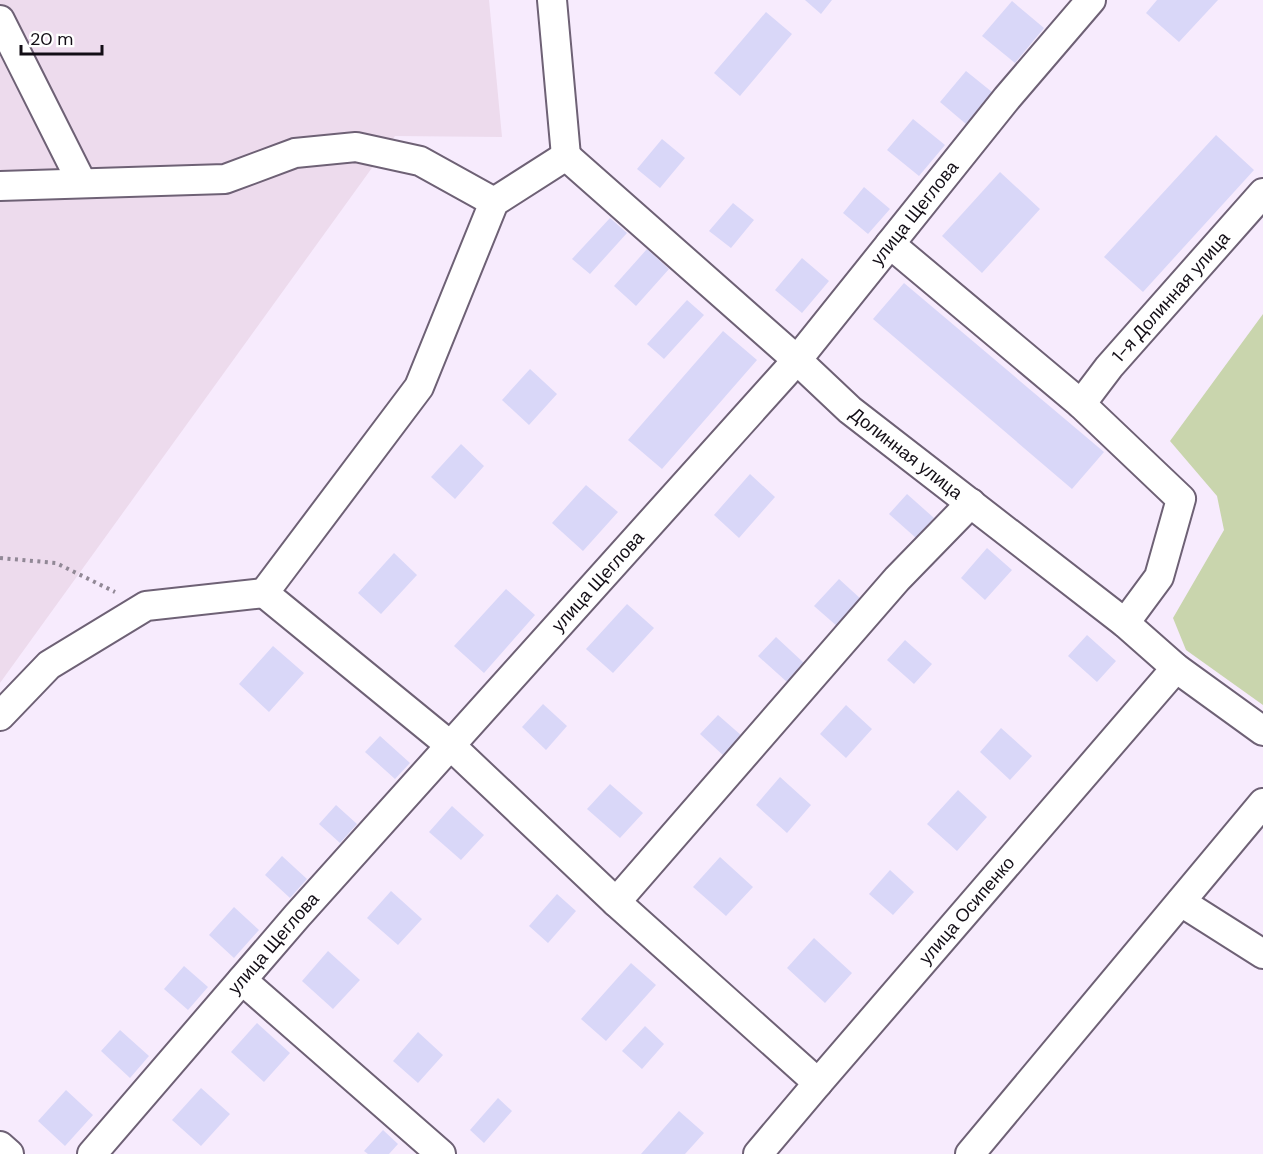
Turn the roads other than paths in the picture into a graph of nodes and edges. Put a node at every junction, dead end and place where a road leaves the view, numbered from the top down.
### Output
1 (552, 0) edge
2 (1091, 0) edge
3 (0, 20) edge
4 (566, 156) junction
5 (82, 183) junction
6 (0, 186) edge
7 (1263, 193) edge
8 (494, 202) junction
9 (890, 243) junction
10 (797, 360) junction
11 (1081, 404) junction
12 (971, 503) junction
13 (264, 593) junction
14 (1125, 622) junction
15 (1176, 668) junction
16 (0, 716) edge
17 (1263, 731) edge
18 (451, 746) junction
19 (1263, 803) edge
20 (616, 902) junction
21 (1181, 902) junction
22 (1263, 954) edge
23 (242, 980) junction
24 (818, 1083) junction
25 (0, 1146) edge
26 (9, 1154) edge
27 (92, 1154) edge
28 (441, 1154) edge
29 (758, 1154) edge
30 (970, 1154) edge

1 - 4 street
2 - 9 street, улица Щеглова
3 - 5 street
4 - 8 street
4 - 10 street, Долинная улица
5 - 6 street
5 - 8 street
7 - 11 street, 1-я Долинная улица
8 - 13 street
9 - 10 street, улица Щеглова
9 - 11 street
10 - 12 street, Долинная улица
10 - 18 street, улица Щеглова
11 - 14 street
12 - 14 street, Долинная улица
12 - 20 street
13 - 16 street
13 - 18 street
14 - 15 street, Долинная улица
15 - 17 street, Долинная улица
15 - 24 street, улица Осипенко
18 - 20 street
18 - 23 street, улица Щеглова
19 - 21 street
20 - 24 street
21 - 22 street
21 - 30 street
23 - 27 street, улица Щеглова
23 - 28 street
24 - 29 street, улица Осипенко
25 - 26 street

